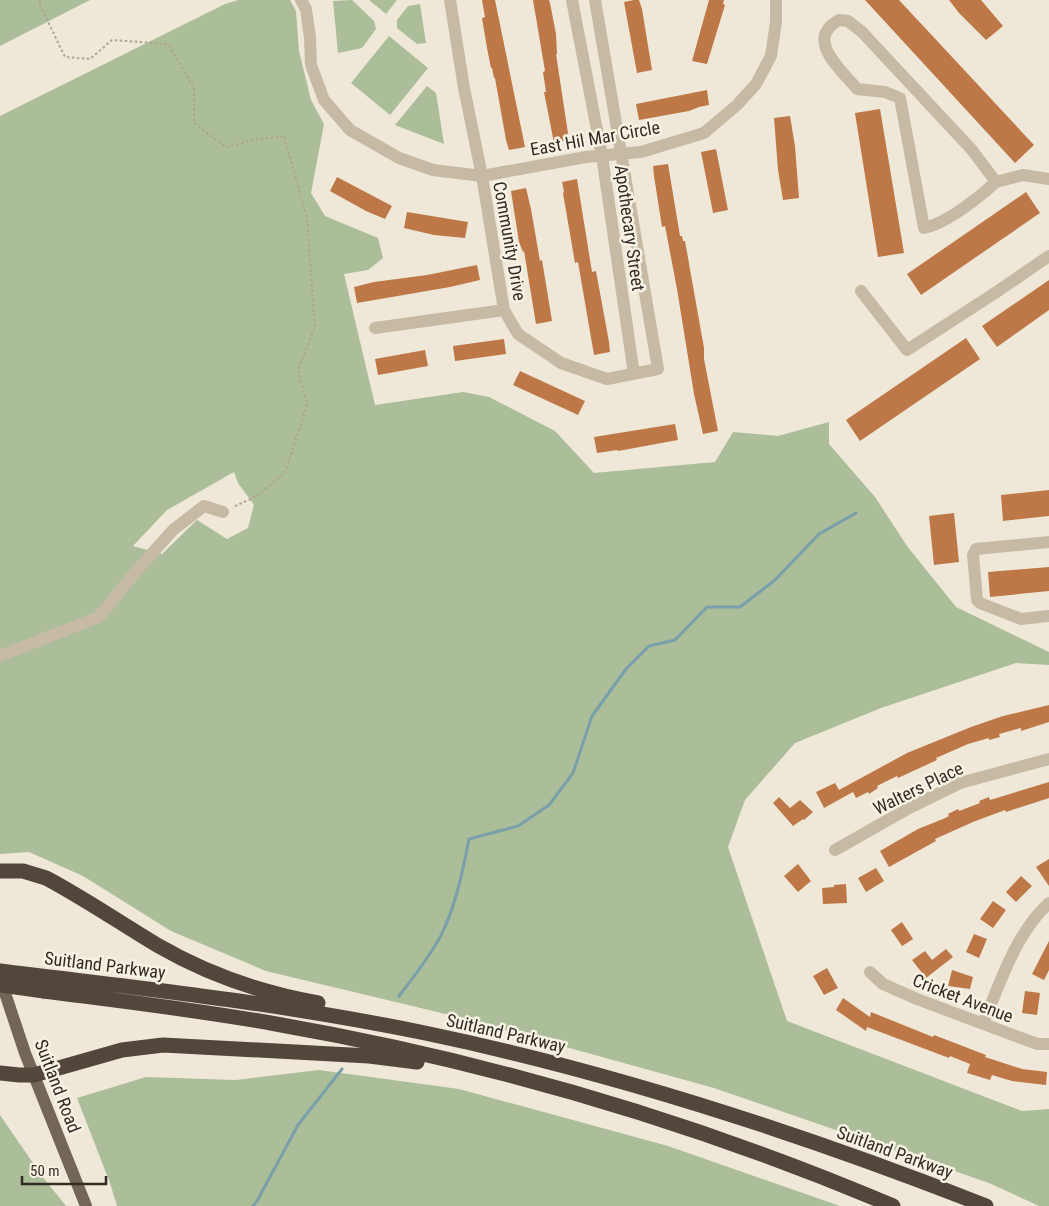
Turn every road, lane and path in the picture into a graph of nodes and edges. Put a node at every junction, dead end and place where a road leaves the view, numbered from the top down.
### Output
1 (40, 0) edge
2 (301, 0) edge
3 (450, 0) edge
4 (572, 0) edge
5 (595, 0) edge
6 (776, 0) edge
7 (912, 85) junction
8 (900, 98) junction
9 (622, 154) junction
10 (602, 156) junction
11 (482, 176) junction
12 (1049, 179) edge
13 (996, 182) junction
14 (1049, 256) edge
15 (861, 291) dead end
16 (504, 310) junction
17 (375, 328) dead end
18 (658, 369) joint
19 (634, 374) junction
20 (223, 512) joint
21 (1049, 542) edge
22 (1049, 616) edge
23 (0, 656) edge
24 (1049, 759) edge
25 (835, 850) dead end
26 (0, 872) edge
27 (1049, 903) edge
28 (0, 971) edge
29 (870, 972) dead end
30 (0, 978) edge
31 (44, 983) junction
32 (0, 985) edge
33 (983, 1023) junction
34 (423, 1033) junction
35 (1049, 1044) edge
36 (0, 1073) edge
37 (34, 1075) junction
38 (519, 1078) junction
39 (86, 1206) edge
40 (893, 1206) edge
41 (986, 1206) edge

1 - 20 path
2 - 11 street, East Hil Mar Circle
3 - 11 street, Community Drive
4 - 10 street, Apothecary Street
5 - 9 street, Apothecary Street
6 - 9 street, East Hil Mar Circle
7 - 8 street
7 - 8 street
7 - 13 street
8 - 13 street
9 - 10 street, East Hil Mar Circle
9 - 18 street, Apothecary Street
10 - 11 street, East Hil Mar Circle
10 - 19 street, Apothecary Street
11 - 16 street, Community Drive
12 - 13 street
14 - 15 street
16 - 17 street
16 - 19 street, Community Drive
18 - 19 street, Community Drive
20 - 23 street
21 - 22 street
24 - 25 street, Walters Place
26 - 34 highway
27 - 33 street
28 - 31 highway, Suitland Parkway
29 - 33 street, Cricket Avenue
30 - 37 main road, Suitland Road
31 - 32 highway, Suitland Parkway, bridge
31 - 34 highway, Suitland Parkway
31 - 38 highway, Suitland Parkway
33 - 35 street, Cricket Avenue
34 - 41 highway, Suitland Parkway
36 - 37 highway
37 - 38 highway
37 - 39 main road, Suitland Road
38 - 40 highway, Suitland Parkway

